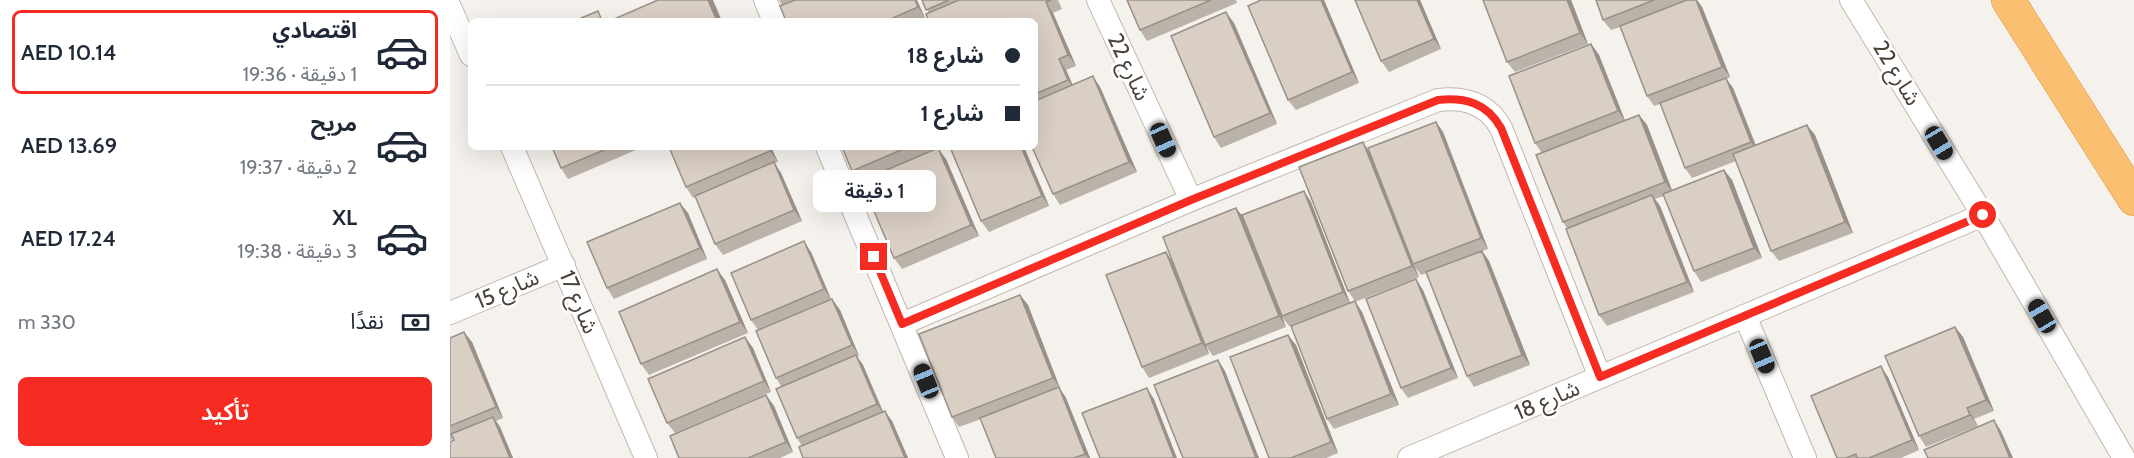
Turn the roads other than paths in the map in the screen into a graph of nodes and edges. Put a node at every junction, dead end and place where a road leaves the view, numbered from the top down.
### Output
1 (765, 0) edge
2 (1098, 0) edge
3 (1851, 0) edge
4 (2008, 0) edge
5 (450, 7) edge
6 (773, 18) edge
7 (468, 48) edge
8 (513, 150) edge
9 (829, 150) edge
10 (2134, 199) edge
11 (1191, 200) junction
12 (1983, 215) junction
13 (564, 265) junction
14 (450, 313) edge
15 (1745, 316) junction
16 (902, 324) junction
17 (1600, 377) junction
18 (646, 458) edge
19 (957, 458) edge
20 (1409, 458) edge
21 (1805, 458) edge
22 (2124, 458) edge

1 - 6 street
2 - 11 street, شارع 22
3 - 12 street, شارع 22
4 - 10 highway
5 - 7 street
8 - 13 street, شارع 17
9 - 16 street
11 - 16 street
11 - 17 street
12 - 15 street, شارع 18
12 - 22 street, شارع 22
13 - 14 street, شارع 15
13 - 18 street, شارع 17
15 - 17 street, شارع 18
15 - 21 street
16 - 19 street
17 - 20 street, شارع 18

